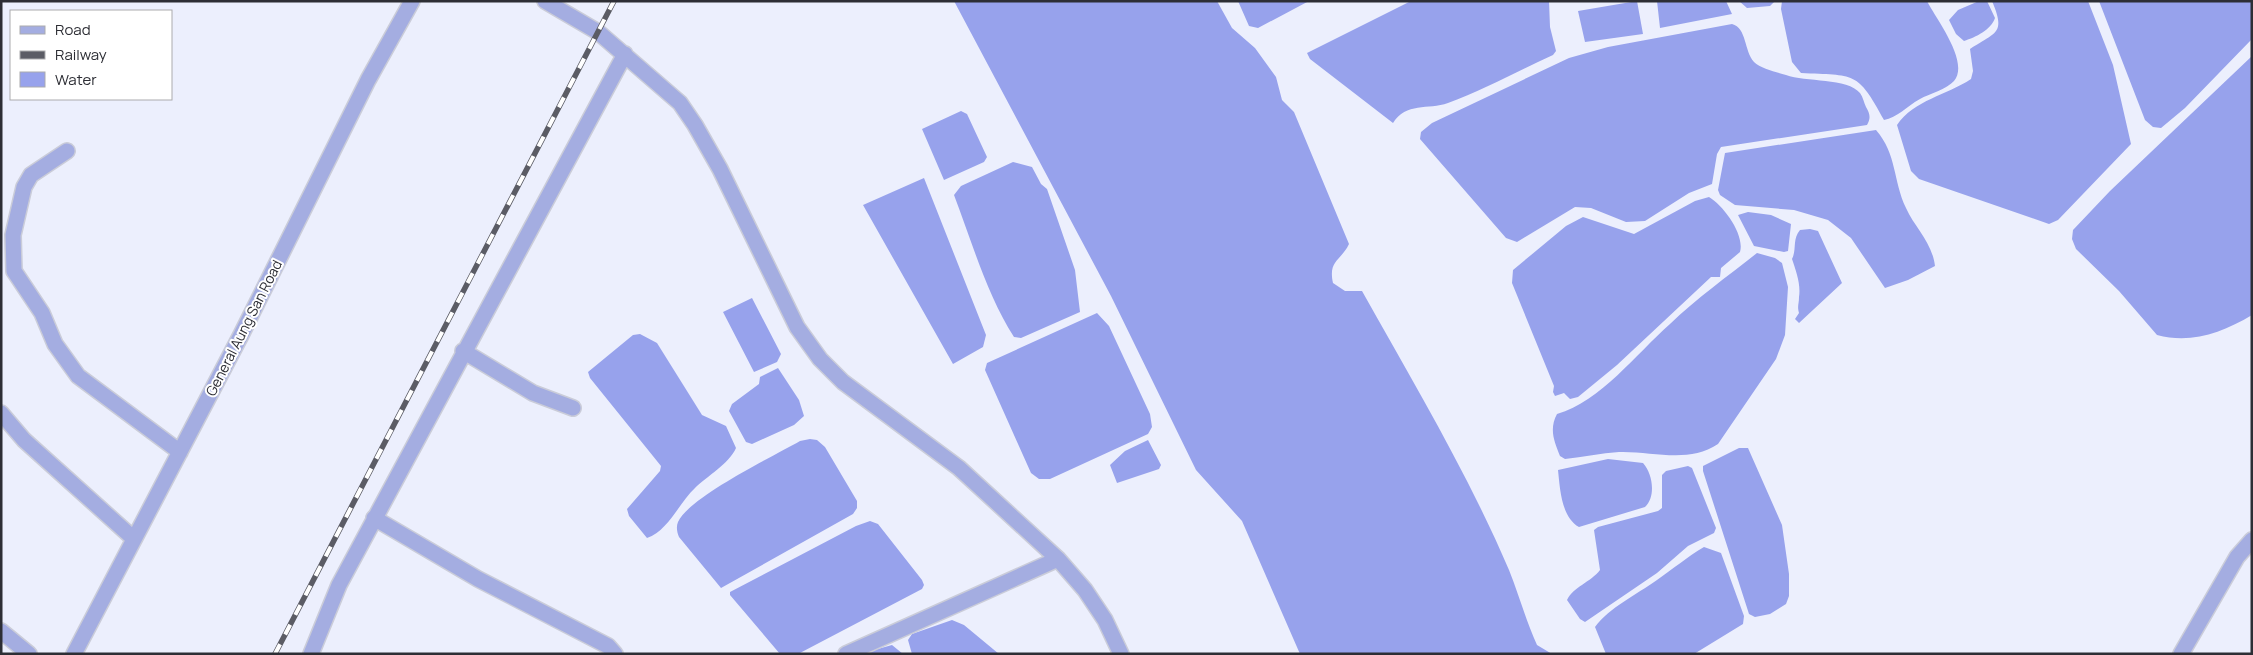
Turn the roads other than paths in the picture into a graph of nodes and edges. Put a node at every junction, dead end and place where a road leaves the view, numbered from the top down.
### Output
1 (412, 1) edge
2 (545, 1) edge
3 (624, 54) junction
4 (67, 151) dead end
5 (463, 351) junction
6 (573, 408) dead end
7 (1, 414) edge
8 (180, 452) junction
9 (374, 518) junction
10 (134, 539) junction
11 (2252, 540) edge
12 (1058, 559) junction
13 (1, 631) edge
14 (29, 654) edge
15 (74, 654) edge
16 (311, 654) edge
17 (615, 654) edge
18 (846, 654) edge
19 (1122, 654) edge
20 (2181, 654) edge

1 - 8 street, General Aung San Road
2 - 3 street
3 - 5 street
3 - 12 street
4 - 8 street
5 - 6 street
5 - 9 street
7 - 10 street
8 - 10 street, General Aung San Road
9 - 16 street
9 - 17 street
10 - 15 street, General Aung San Road
11 - 20 street
12 - 18 street
12 - 19 street
13 - 14 street

